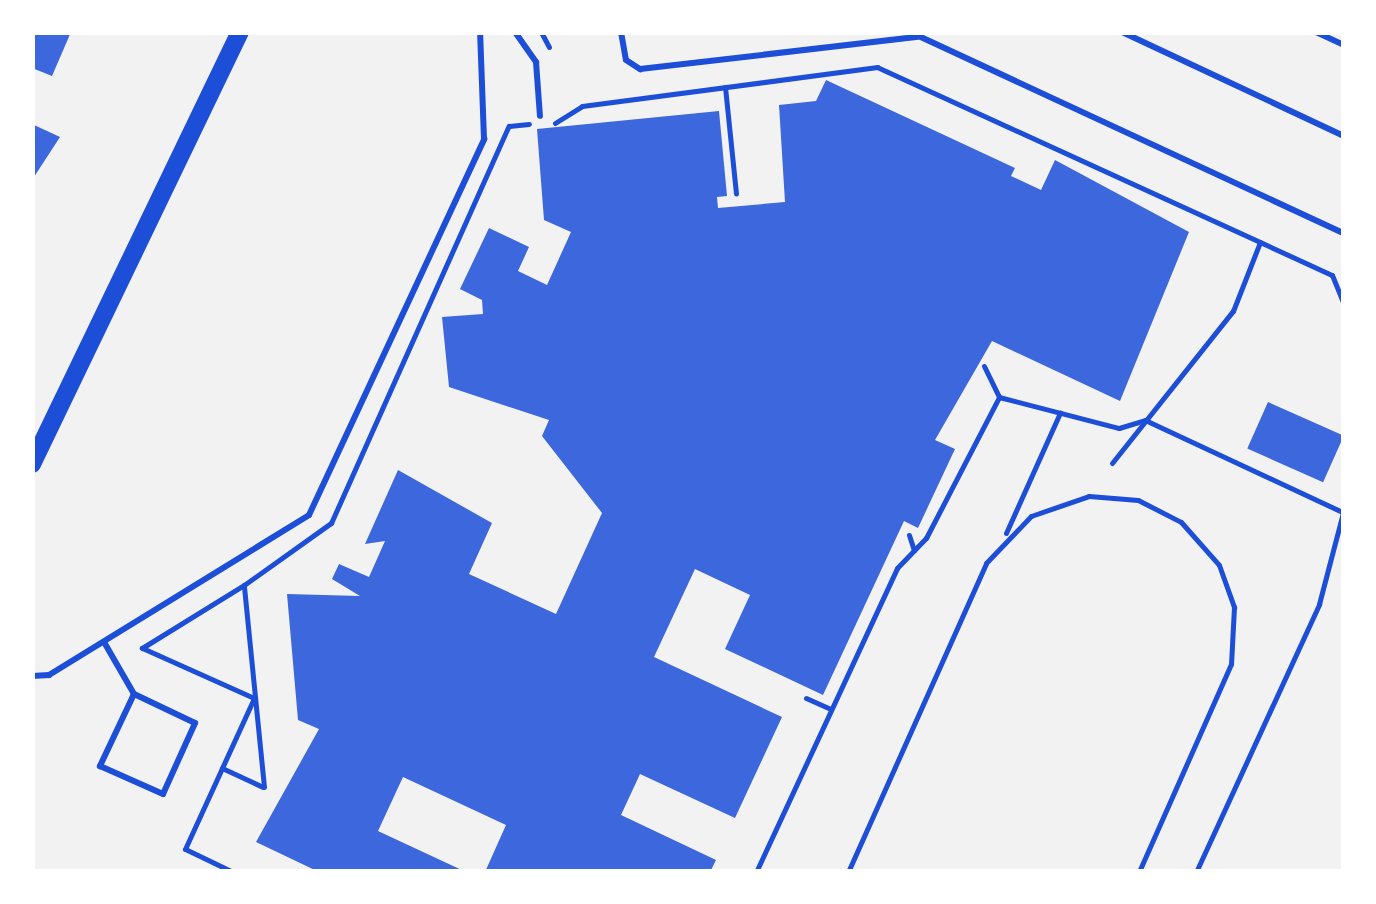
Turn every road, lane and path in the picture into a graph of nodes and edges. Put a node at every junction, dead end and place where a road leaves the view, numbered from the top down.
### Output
1 (240, 32) edge
2 (480, 32) edge
3 (515, 32) edge
4 (621, 32) edge
5 (910, 32) edge
6 (1122, 32) edge
7 (1316, 32) edge
8 (919, 37) junction
9 (1344, 45) edge
10 (725, 87) junction
11 (540, 116) dead end
12 (509, 126) dead end
13 (1344, 136) edge
14 (736, 193) dead end
15 (1344, 233) edge
16 (1260, 242) junction
17 (1344, 306) edge
18 (984, 366) dead end
19 (999, 398) junction
20 (1060, 413) junction
21 (1145, 420) junction
22 (1112, 463) dead end
23 (32, 464) edge
24 (1343, 512) edge
25 (909, 535) dead end
26 (1002, 542) junction
27 (914, 550) junction
28 (244, 585) dead end
29 (104, 642) junction
30 (32, 676) edge
31 (134, 694) junction
32 (806, 698) dead end
33 (831, 710) junction
34 (222, 768) junction
35 (264, 788) dead end
36 (233, 872) edge
37 (756, 872) edge
38 (848, 872) edge
39 (1139, 872) edge
40 (1196, 872) edge

1 - 23 main road
2 - 29 lane
3 - 11 lane
4 - 8 lane
5 - 8 lane
6 - 13 lane
7 - 9 lane
8 - 15 lane
10 - 12 path
10 - 14 path
10 - 16 path
16 - 17 path
16 - 21 path
18 - 19 path
19 - 20 path
19 - 27 path
20 - 21 path
20 - 26 path
21 - 22 path
21 - 24 path
24 - 40 path
25 - 27 path
26 - 38 path
26 - 39 path
27 - 33 path
28 - 34 path
29 - 30 lane
29 - 31 lane
31 - 31 lane
32 - 33 path
33 - 37 path
34 - 35 path
34 - 36 path

